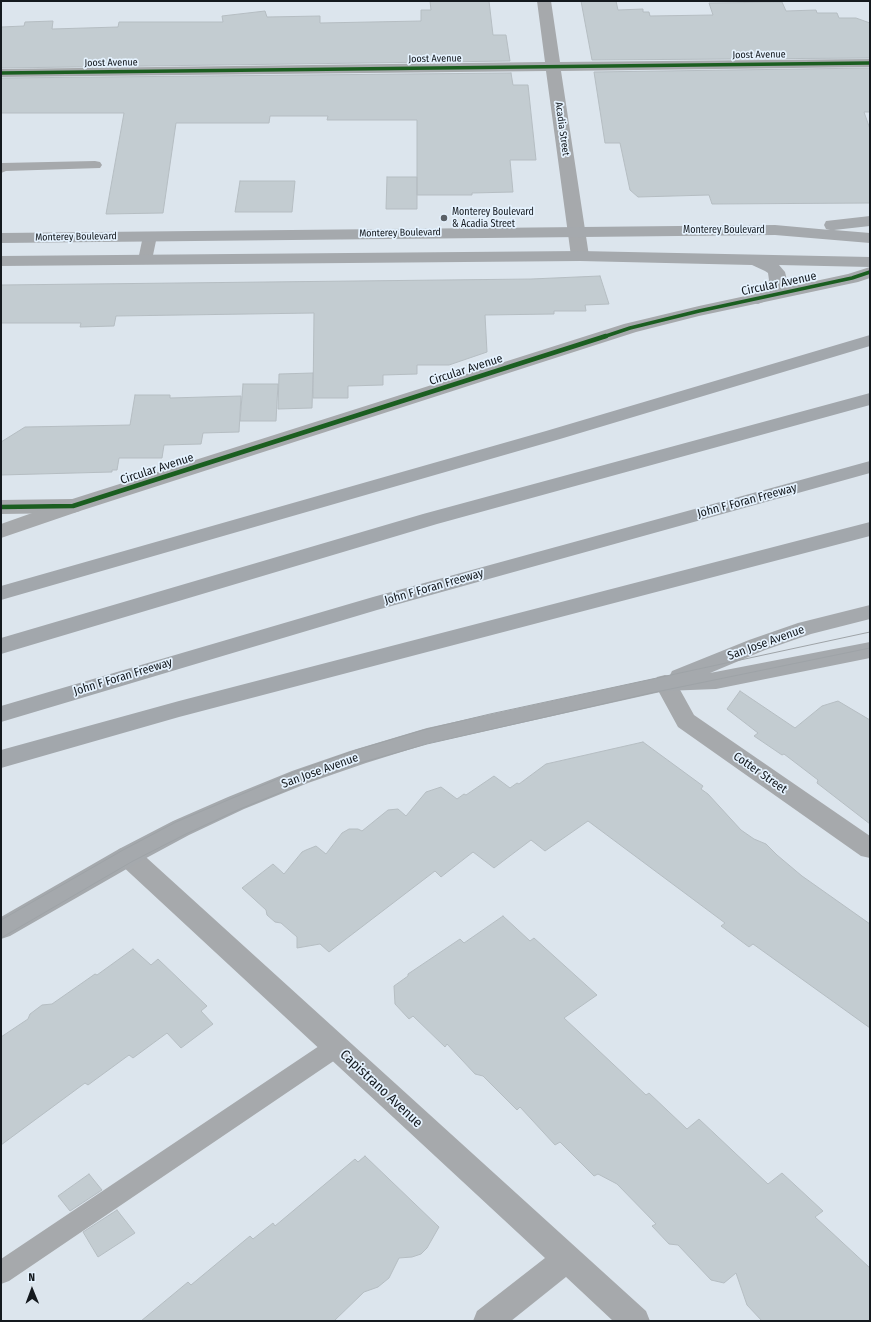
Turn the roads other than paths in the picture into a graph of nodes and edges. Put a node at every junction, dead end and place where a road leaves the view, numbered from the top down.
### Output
1 (544, 1) edge
2 (870, 63) edge
3 (553, 67) junction
4 (1, 73) edge
5 (95, 165) dead end
6 (1, 170) edge
7 (870, 221) edge
8 (775, 230) junction
9 (577, 231) junction
10 (150, 236) junction
11 (1, 238) edge
12 (870, 238) edge
13 (580, 256) junction
14 (752, 259) junction
15 (145, 260) junction
16 (1, 261) edge
17 (870, 262) edge
18 (870, 272) edge
19 (758, 299) junction
20 (870, 340) edge
21 (870, 399) edge
22 (870, 467) edge
23 (73, 506) junction
24 (1, 507) edge
25 (870, 529) edge
26 (1, 531) edge
27 (1, 593) edge
28 (870, 612) edge
29 (1, 646) edge
30 (870, 650) edge
31 (666, 683) junction
32 (1, 714) edge
33 (1, 759) edge
34 (870, 849) edge
35 (128, 856) junction
36 (1, 929) edge
37 (336, 1047) junction
38 (566, 1259) junction
39 (1, 1273) edge
40 (488, 1321) edge
41 (635, 1321) edge

1 - 3 street, Acadia Street
2 - 3 street, Joost Avenue
3 - 4 street, Joost Avenue
3 - 9 street, Acadia Street
5 - 6 lane
7 - 8 main road
8 - 9 main road, Monterey Boulevard
8 - 12 main road, Monterey Boulevard
9 - 10 main road, Monterey Boulevard
9 - 13 street, Acadia Street
10 - 11 main road, Monterey Boulevard
10 - 15 lane
13 - 14 main road, Monterey Boulevard
13 - 15 main road, Monterey Boulevard
14 - 17 main road, Monterey Boulevard
14 - 19 main road
15 - 16 main road, Monterey Boulevard
18 - 19 street, Circular Avenue
19 - 23 street, Circular Avenue
20 - 27 highway
21 - 29 highway
22 - 32 highway, John F Foran Freeway
23 - 24 street
23 - 26 street, Circular Avenue
25 - 33 highway
28 - 31 main road, San Jose Avenue
30 - 31 main road, San Jose Avenue
31 - 34 street, Cotter Street
31 - 35 main road, San Jose Avenue
35 - 36 main road, San Jose Avenue
35 - 37 street, Capistrano Avenue
37 - 38 street, Capistrano Avenue
37 - 39 lane
38 - 40 street
38 - 41 street, Capistrano Avenue

